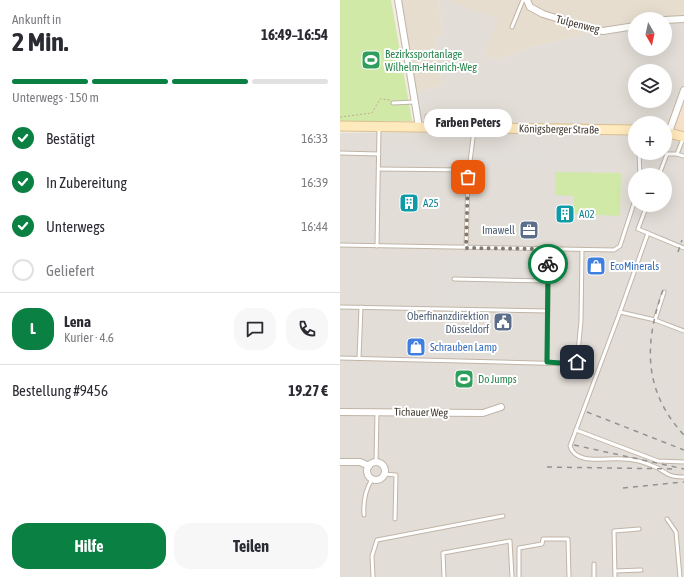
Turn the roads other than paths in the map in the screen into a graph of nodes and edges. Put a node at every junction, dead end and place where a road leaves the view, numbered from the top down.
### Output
1 (398, 0) edge
2 (523, 0) edge
3 (527, 0) edge
4 (684, 19) edge
5 (672, 20) edge
6 (512, 27) dead end
7 (628, 27) edge
8 (684, 90) edge
9 (415, 102) junction
10 (393, 103) road end
11 (672, 120) edge
12 (340, 126) edge
13 (378, 127) junction
14 (423, 127) junction
15 (474, 128) junction
16 (628, 130) edge
17 (672, 133) edge
18 (684, 137) edge
19 (340, 153) edge
20 (379, 154) junction
21 (677, 154) junction
22 (683, 156) dead end
23 (662, 168) edge
24 (379, 169) junction
25 (469, 170) junction
26 (631, 212) edge
27 (644, 212) edge
28 (648, 233) junction
29 (340, 245) edge
30 (377, 246) junction
31 (466, 248) junction
32 (684, 248) edge
33 (549, 249) junction
34 (582, 250) junction
35 (454, 279) dead end
36 (548, 281) junction
37 (664, 292) dead end
38 (361, 307) junction
39 (340, 308) edge
40 (548, 311) junction
41 (620, 312) junction
42 (655, 320) junction
43 (684, 330) edge
44 (340, 358) edge
45 (359, 358) junction
46 (547, 362) junction
47 (501, 407) dead end
48 (340, 412) edge
49 (377, 412) junction
50 (576, 430) junction
51 (340, 462) edge
52 (376, 462) junction
53 (684, 462) edge
54 (368, 466) junction
55 (384, 474) junction
56 (684, 477) edge
57 (372, 479) junction
58 (364, 515) dead end
59 (503, 516) dead end
60 (395, 518) dead end
61 (667, 518) dead end
62 (639, 529) dead end
63 (594, 564) dead end
64 (641, 570) dead end
65 (615, 571) junction
66 (373, 577) edge
67 (444, 577) edge
68 (512, 577) edge
69 (519, 577) edge
70 (569, 577) edge
71 (594, 577) edge
72 (615, 577) edge
73 (680, 577) edge

1 - 9 street
2 - 6 lane
3 - 7 street, Tulpenweg
4 - 5 street
8 - 11 street
9 - 10 lane
9 - 14 street
12 - 13 main road, Königsberger Straße
13 - 14 main road, Königsberger Straße
13 - 20 lane
14 - 15 main road, Königsberger Straße
15 - 16 main road, Königsberger Straße
15 - 25 lane
17 - 18 main road
18 - 21 lane
19 - 20 lane
20 - 24 lane
21 - 22 lane
21 - 23 lane
24 - 25 lane
24 - 30 lane
25 - 31 lane
26 - 34 lane
27 - 28 lane
28 - 32 lane
28 - 41 lane
29 - 30 lane
30 - 31 lane
31 - 33 lane
33 - 34 lane
33 - 36 lane
34 - 46 lane
35 - 36 lane
36 - 40 lane
37 - 42 lane
38 - 39 lane
38 - 40 lane
38 - 45 lane
40 - 46 lane
41 - 42 lane
41 - 50 lane
42 - 43 lane
44 - 45 lane
45 - 46 lane
47 - 49 street, Tichauer Weg
48 - 49 street, Tichauer Weg
49 - 52 lane
50 - 53 lane
50 - 56 lane
51 - 54 street
52 - 54 street
52 - 55 street
54 - 57 street
55 - 57 street
55 - 60 lane
57 - 58 lane
59 - 66 lane
61 - 73 lane
62 - 65 lane
63 - 71 lane
64 - 65 lane
65 - 72 lane
67 - 68 lane
69 - 70 lane

